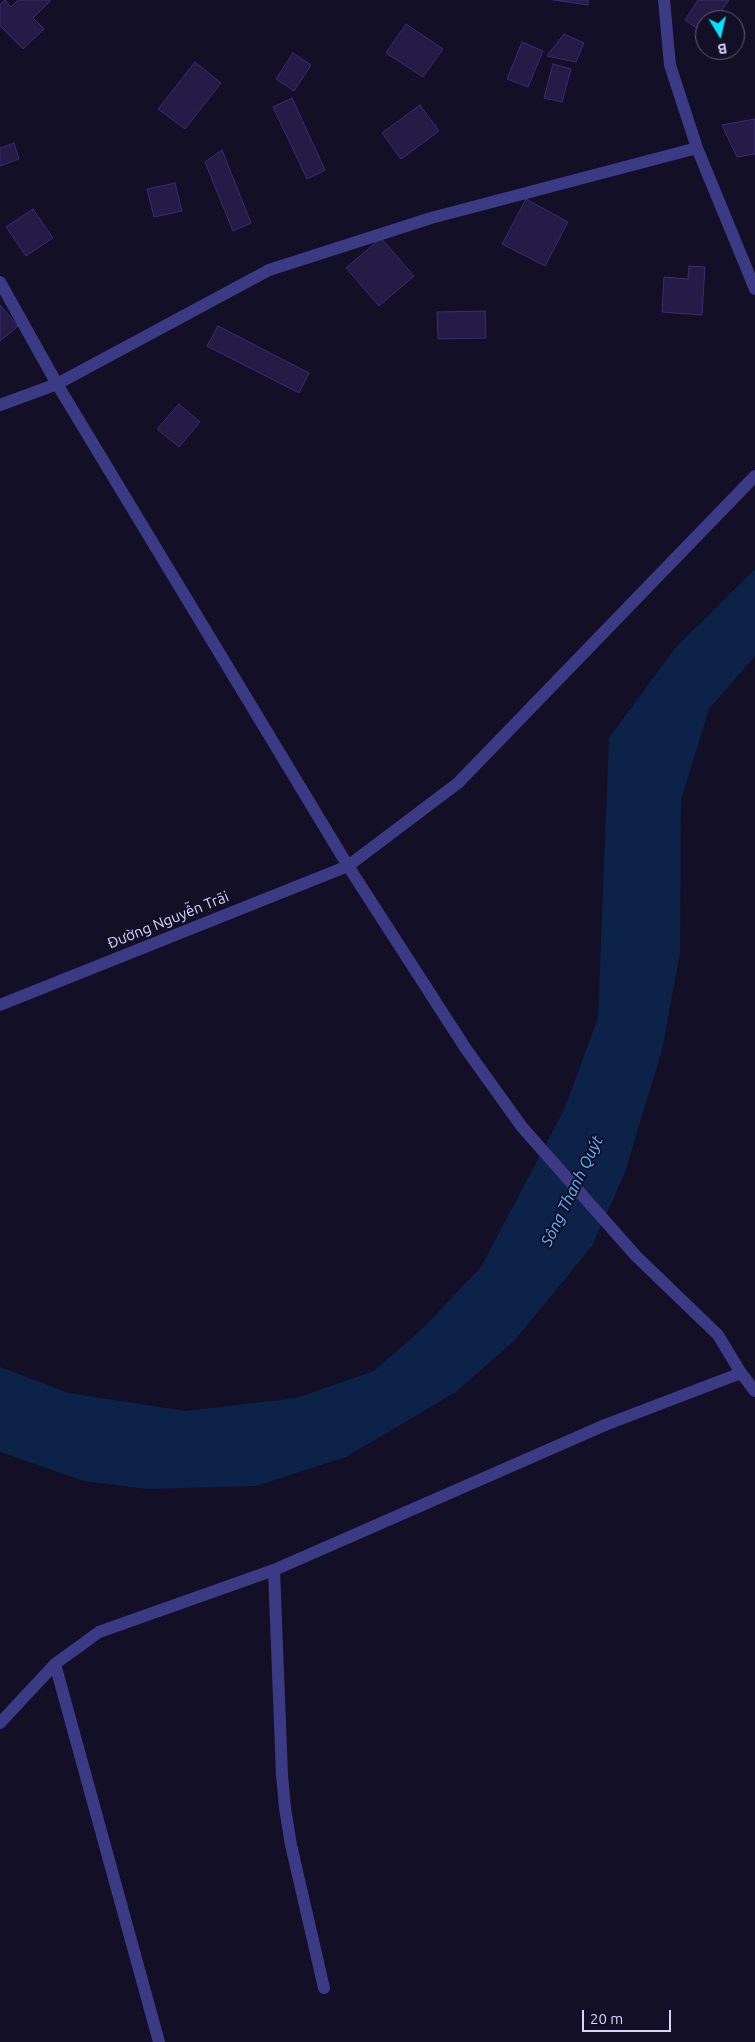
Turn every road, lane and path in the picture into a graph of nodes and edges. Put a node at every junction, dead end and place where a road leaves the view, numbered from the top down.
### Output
1 (664, 0) edge
2 (697, 148) junction
3 (0, 282) edge
4 (755, 289) edge
5 (57, 384) junction
6 (0, 405) edge
7 (755, 476) edge
8 (348, 866) junction
9 (0, 1005) edge
10 (741, 1373) junction
11 (755, 1391) edge
12 (274, 1570) junction
13 (55, 1664) junction
14 (0, 1723) edge
15 (324, 1988) dead end
16 (159, 2042) edge

1 - 2 street
2 - 4 street
2 - 5 street
3 - 5 street
5 - 6 street
5 - 8 street
7 - 8 street, Đường Nguyễn Trãi
8 - 9 street, Đường Nguyễn Trãi
8 - 10 street
10 - 11 street
10 - 12 street
12 - 13 street
12 - 15 street
13 - 14 street
13 - 16 street

